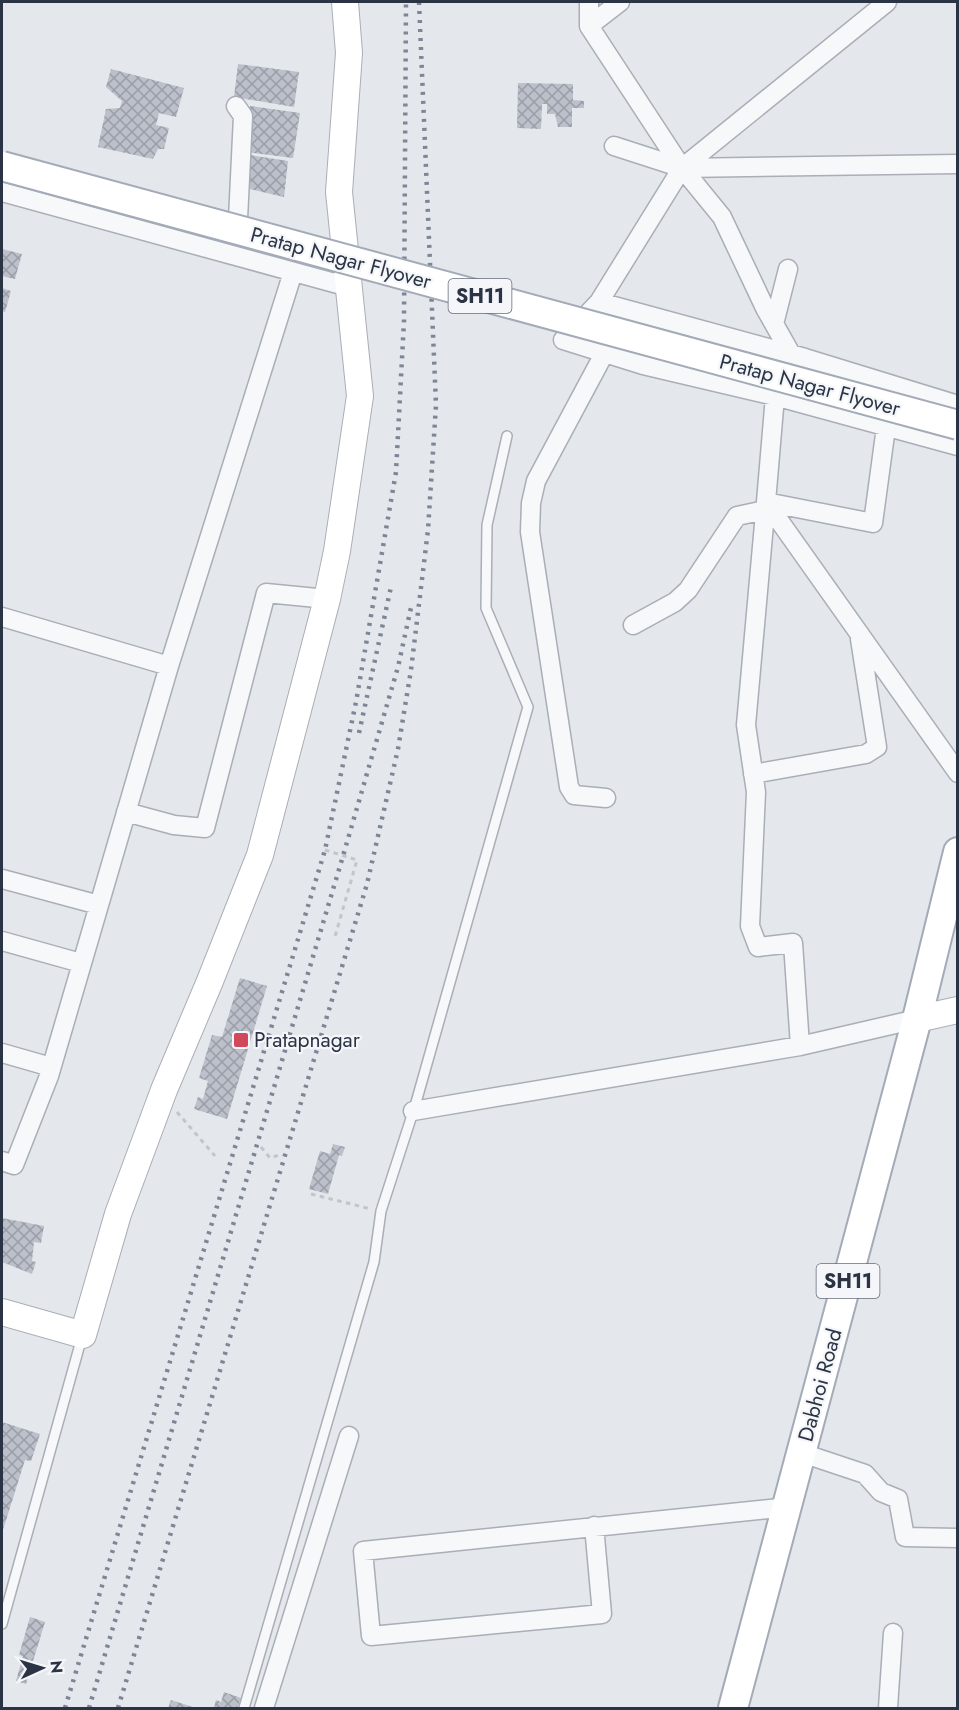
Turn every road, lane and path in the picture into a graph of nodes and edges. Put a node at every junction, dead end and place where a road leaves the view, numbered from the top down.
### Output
1 (345, 2) edge
2 (589, 2) edge
3 (620, 2) edge
4 (886, 2) edge
5 (589, 26) junction
6 (236, 106) dead end
7 (614, 146) dead end
8 (2, 151) edge
9 (957, 164) edge
10 (2, 166) edge
11 (682, 168) junction
12 (2, 192) edge
13 (238, 219) junction
14 (344, 248) junction
15 (788, 269) dead end
16 (293, 272) junction
17 (349, 287) junction
18 (599, 302) junction
19 (774, 324) junction
20 (605, 352) junction
21 (791, 354) junction
22 (775, 396) junction
23 (957, 405) edge
24 (957, 425) edge
25 (886, 427) junction
26 (507, 436) dead end
27 (957, 446) edge
28 (765, 506) junction
29 (327, 599) junction
30 (2, 617) edge
31 (633, 625) dead end
32 (859, 634) junction
33 (169, 666) junction
34 (957, 773) edge
35 (753, 774) junction
36 (606, 798) dead end
37 (126, 812) junction
38 (325, 850) dead end
39 (957, 852) edge
40 (2, 879) edge
41 (99, 905) junction
42 (334, 940) dead end
43 (2, 941) edge
44 (81, 963) junction
45 (957, 1010) edge
46 (917, 1019) junction
47 (800, 1046) junction
48 (2, 1053) edge
49 (51, 1067) junction
50 (163, 1094) junction
51 (413, 1111) junction
52 (261, 1147) dead end
53 (279, 1155) dead end
54 (215, 1156) dead end
55 (2, 1161) edge
56 (311, 1194) dead end
57 (381, 1211) junction
58 (2, 1312) edge
59 (83, 1335) junction
60 (349, 1436) dead end
61 (802, 1453) junction
62 (788, 1507) junction
63 (594, 1526) junction
64 (957, 1538) edge
65 (2, 1624) edge
66 (894, 1633) dead end
67 (244, 1708) edge
68 (264, 1708) edge
69 (733, 1708) edge
70 (888, 1708) edge

1 - 14 street
2 - 5 street
3 - 5 street
4 - 11 street
5 - 11 street
6 - 13 street
7 - 11 street
8 - 13 street
9 - 11 street
10 - 24 main road, Pratap Nagar Flyover / SH11, bridge
11 - 18 street
11 - 19 street
12 - 16 street
13 - 14 street
14 - 17 street
15 - 19 street
16 - 17 street
16 - 33 street
17 - 29 street
18 - 20 street
18 - 21 street
19 - 21 street
20 - 22 street
20 - 36 street
21 - 23 street
22 - 25 street
22 - 28 street
25 - 27 street
25 - 28 street
26 - 51 lane
28 - 31 street
28 - 32 street
28 - 35 street
29 - 37 street
29 - 50 street
30 - 33 street
32 - 34 street
32 - 35 street
33 - 37 street
35 - 47 street
37 - 41 street
38 - 42 path
39 - 46 main road, Dabhoi Road / SH11
40 - 41 street
41 - 44 street
43 - 44 street
44 - 49 street
45 - 46 street
46 - 47 street
46 - 61 main road, Dabhoi Road / SH11
47 - 51 street
48 - 49 street
49 - 55 street
50 - 54 path
50 - 59 street
51 - 57 lane
52 - 53 path
56 - 57 path
57 - 67 lane
58 - 59 street
59 - 65 lane
60 - 68 street
61 - 62 main road, Dabhoi Road / SH11
61 - 64 street
62 - 63 street
62 - 69 main road, Dabhoi Road / SH11
63 - 63 street
66 - 70 street

